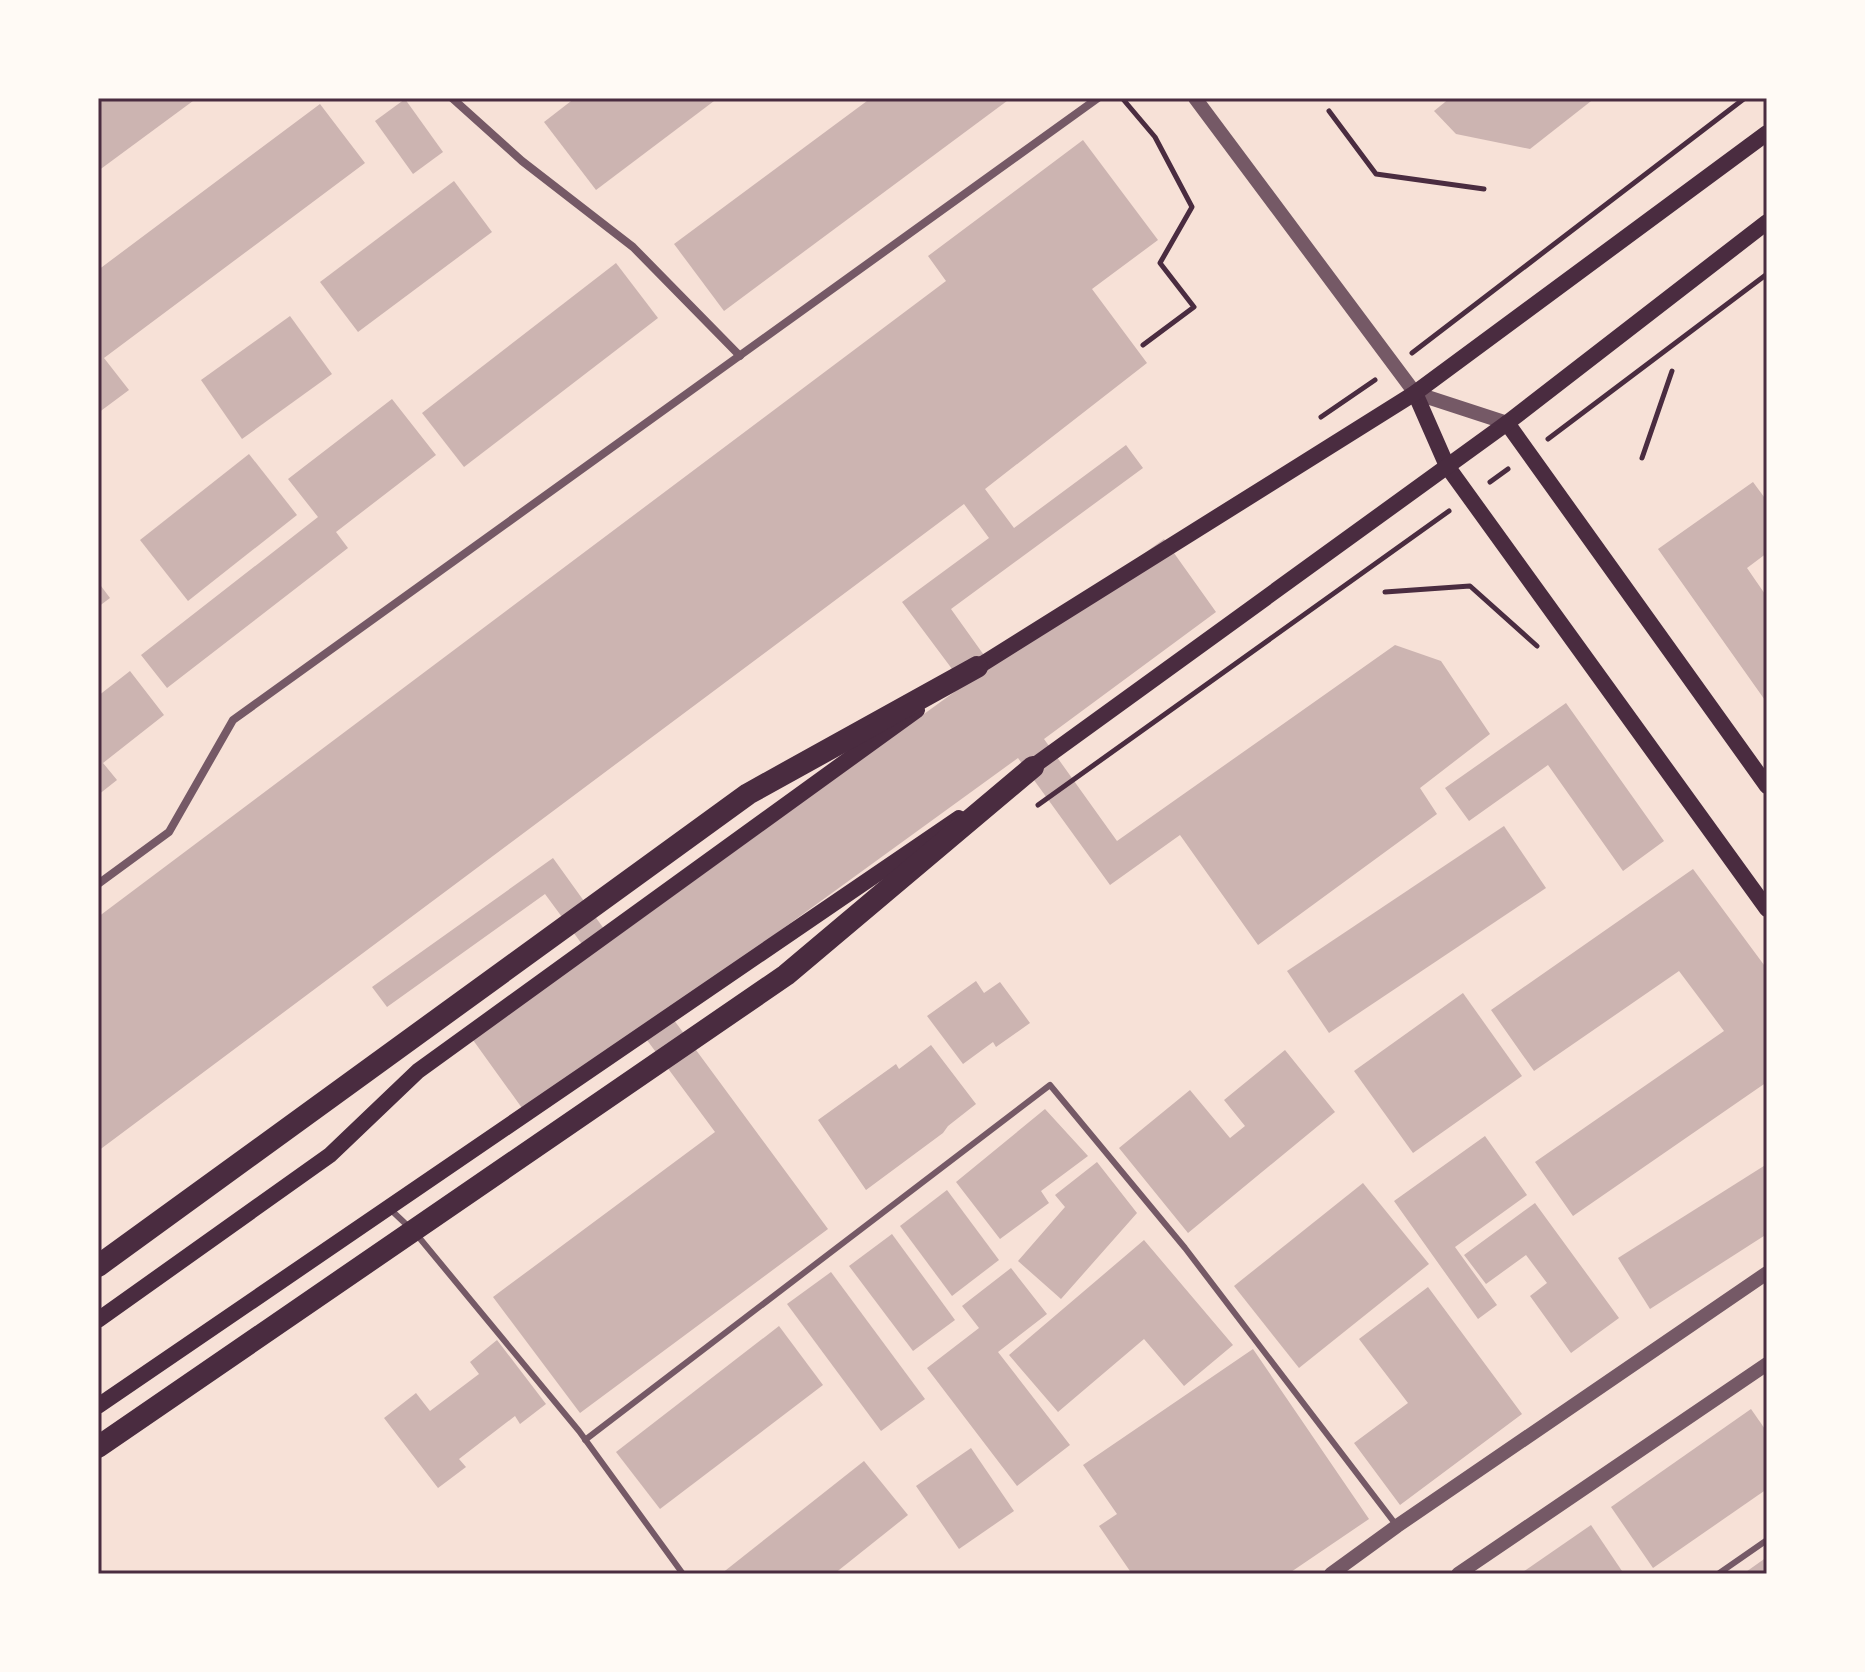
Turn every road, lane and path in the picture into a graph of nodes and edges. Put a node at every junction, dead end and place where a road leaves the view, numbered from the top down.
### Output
1 (452, 98) edge
2 (1098, 98) edge
3 (1122, 98) edge
4 (1195, 98) edge
5 (1329, 111) dead end
6 (1767, 133) edge
7 (1484, 189) dead end
8 (1767, 222) edge
9 (1143, 345) dead end
10 (740, 356) junction
11 (1672, 371) dead end
12 (1415, 393) junction
13 (1507, 423) junction
14 (1642, 458) dead end
15 (1447, 466) junction
16 (1385, 592) dead end
17 (1537, 646) dead end
18 (977, 667) junction
19 (1033, 767) junction
20 (1767, 786) edge
21 (98, 884) edge
22 (1767, 909) edge
23 (388, 1208) junction
24 (98, 1266) edge
25 (1767, 1273) edge
26 (98, 1320) edge
27 (1767, 1364) edge
28 (98, 1406) edge
29 (585, 1440) junction
30 (98, 1447) edge
31 (1397, 1526) junction
32 (1767, 1540) edge
33 (683, 1574) edge
34 (1331, 1574) edge
35 (1458, 1574) edge
36 (1718, 1574) edge

1 - 10 street
2 - 10 street
3 - 9 path
4 - 12 street
5 - 7 path
6 - 12 main road
8 - 13 main road
10 - 21 street
11 - 14 path
12 - 13 street
12 - 15 main road
12 - 18 main road
13 - 15 main road
13 - 20 main road
15 - 19 main road
15 - 22 main road
16 - 17 path
18 - 24 highway
18 - 26 main road
19 - 23 main road
19 - 30 highway
23 - 28 main road
23 - 29 lane
25 - 31 street
27 - 35 street
29 - 31 lane
29 - 33 lane
31 - 34 street
32 - 36 lane

